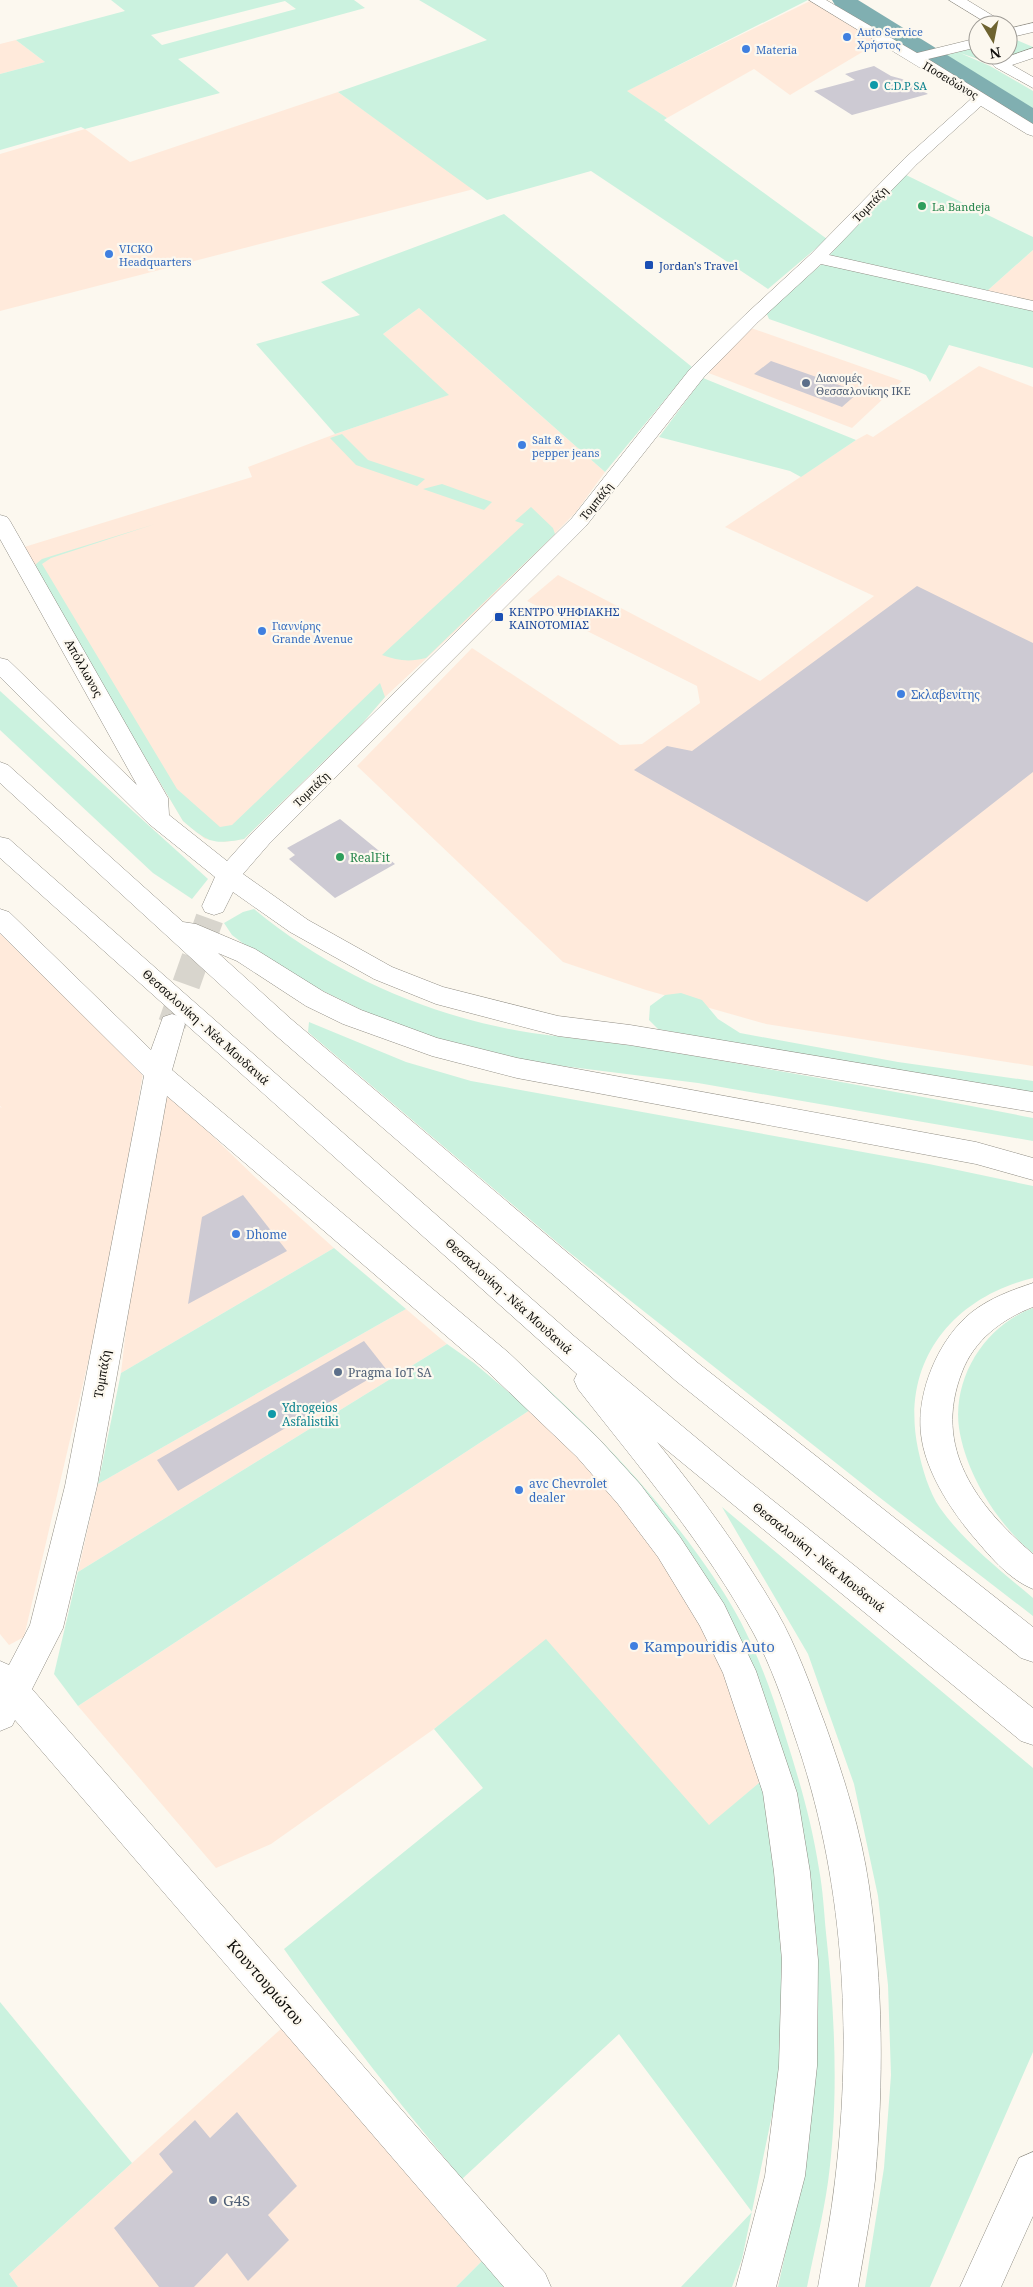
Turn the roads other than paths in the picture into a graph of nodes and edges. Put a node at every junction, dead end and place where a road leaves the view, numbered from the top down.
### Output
1 (816, 0) edge
2 (956, 0) edge
3 (983, 15) edge
4 (1033, 27) edge
5 (1018, 30) edge
6 (1018, 35) edge
7 (1033, 41) edge
8 (968, 45) edge
9 (1033, 53) edge
10 (918, 57) junction
11 (1033, 83) edge
12 (981, 98) junction
13 (1033, 131) edge
14 (817, 258) junction
15 (1033, 306) edge
16 (0, 521) edge
17 (0, 665) edge
18 (0, 770) edge
19 (157, 818) junction
20 (0, 845) edge
21 (229, 874) junction
22 (214, 906) tunnel mouth
23 (0, 918) edge
24 (166, 921) junction
25 (172, 1024) tunnel mouth
26 (158, 1073) junction
27 (1033, 1102) edge
28 (976, 1154) junction
29 (1033, 1155) edge
30 (1033, 1169) edge
31 (1033, 1295) edge
32 (563, 1345) junction
33 (1033, 1574) edge
34 (1033, 1647) edge
35 (4, 1694) edge
36 (1033, 1729) edge
37 (1033, 2172) edge
38 (531, 2287) edge
39 (756, 2287) edge
40 (838, 2287) edge
41 (980, 2287) edge

1 - 10 main road, Ποσειδώνος
2 - 3 main road
4 - 5 main road
6 - 7 main road
8 - 10 main road
9 - 11 main road
10 - 12 main road, Ποσειδώνος
12 - 13 main road, Ποσειδώνος
12 - 14 main road, Τομπάζη
14 - 15 main road
14 - 21 main road, Τομπάζη
16 - 19 main road, Απόλλωνος
17 - 19 main road
18 - 24 main road
19 - 21 main road
20 - 32 main road, Θεσσαλονίκη - Νέα Μουδανιά
21 - 22 main road, Τομπάζη
21 - 27 main road
23 - 26 main road
24 - 28 main road
24 - 34 main road
25 - 26 main road, Τομπάζη
26 - 35 main road, Τομπάζη
26 - 39 main road
28 - 29 main road
28 - 30 main road
31 - 33 main road
32 - 36 main road, Θεσσαλονίκη - Νέα Μουδανιά
32 - 40 main road
35 - 38 main road, Κουντουριώτου
37 - 41 main road

